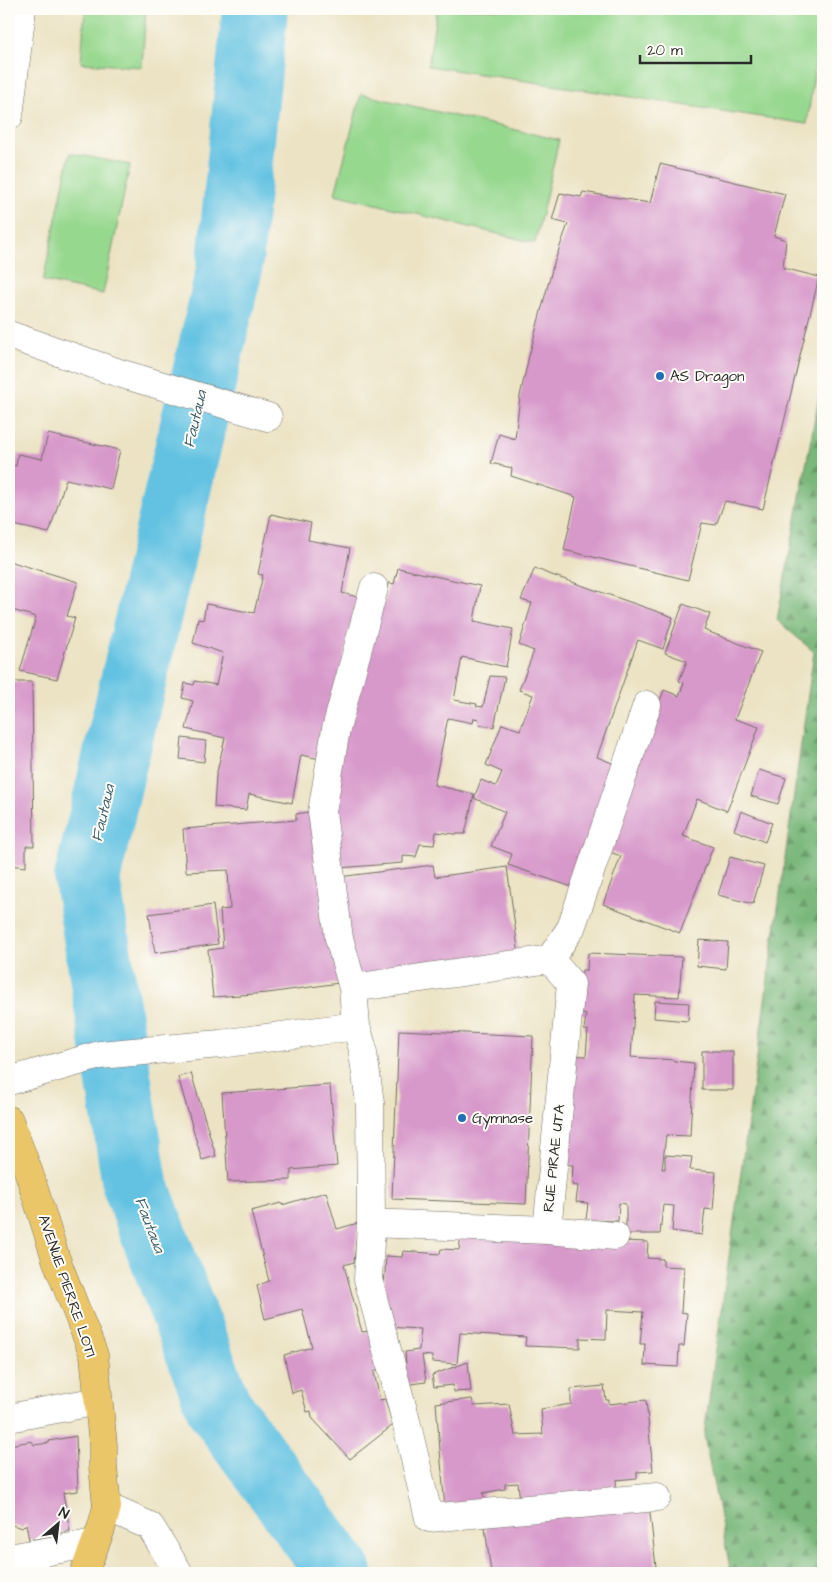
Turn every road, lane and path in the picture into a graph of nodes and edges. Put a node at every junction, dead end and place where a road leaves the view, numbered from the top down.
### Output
1 (22, 9) edge
2 (9, 116) edge
3 (9, 335) edge
4 (268, 417) dead end
5 (374, 588) dead end
6 (647, 705) dead end
7 (550, 959) junction
8 (353, 988) junction
9 (356, 1026) junction
10 (9, 1081) edge
11 (9, 1120) edge
12 (371, 1223) junction
13 (546, 1230) junction
14 (616, 1236) dead end
15 (98, 1401) junction
16 (9, 1418) edge
17 (657, 1497) dead end
18 (107, 1507) junction
19 (95, 1542) junction
20 (9, 1558) edge
21 (84, 1573) edge
22 (178, 1573) edge

1 - 2 street
3 - 4 street
5 - 8 street
6 - 7 street
7 - 8 street
7 - 13 street, RUE PIRAE UTA
8 - 9 street
9 - 10 street
9 - 12 street
11 - 15 main road, AVENUE PIERRE LOTI
12 - 13 street, RUE PIRAE UTA
12 - 17 street
13 - 14 street
15 - 16 street
15 - 18 main road, AVENUE PIERRE LOTI
18 - 19 main road, AVENUE PIERRE LOTI
18 - 22 street
19 - 20 street
19 - 21 main road, AVENUE PIERRE LOTI

